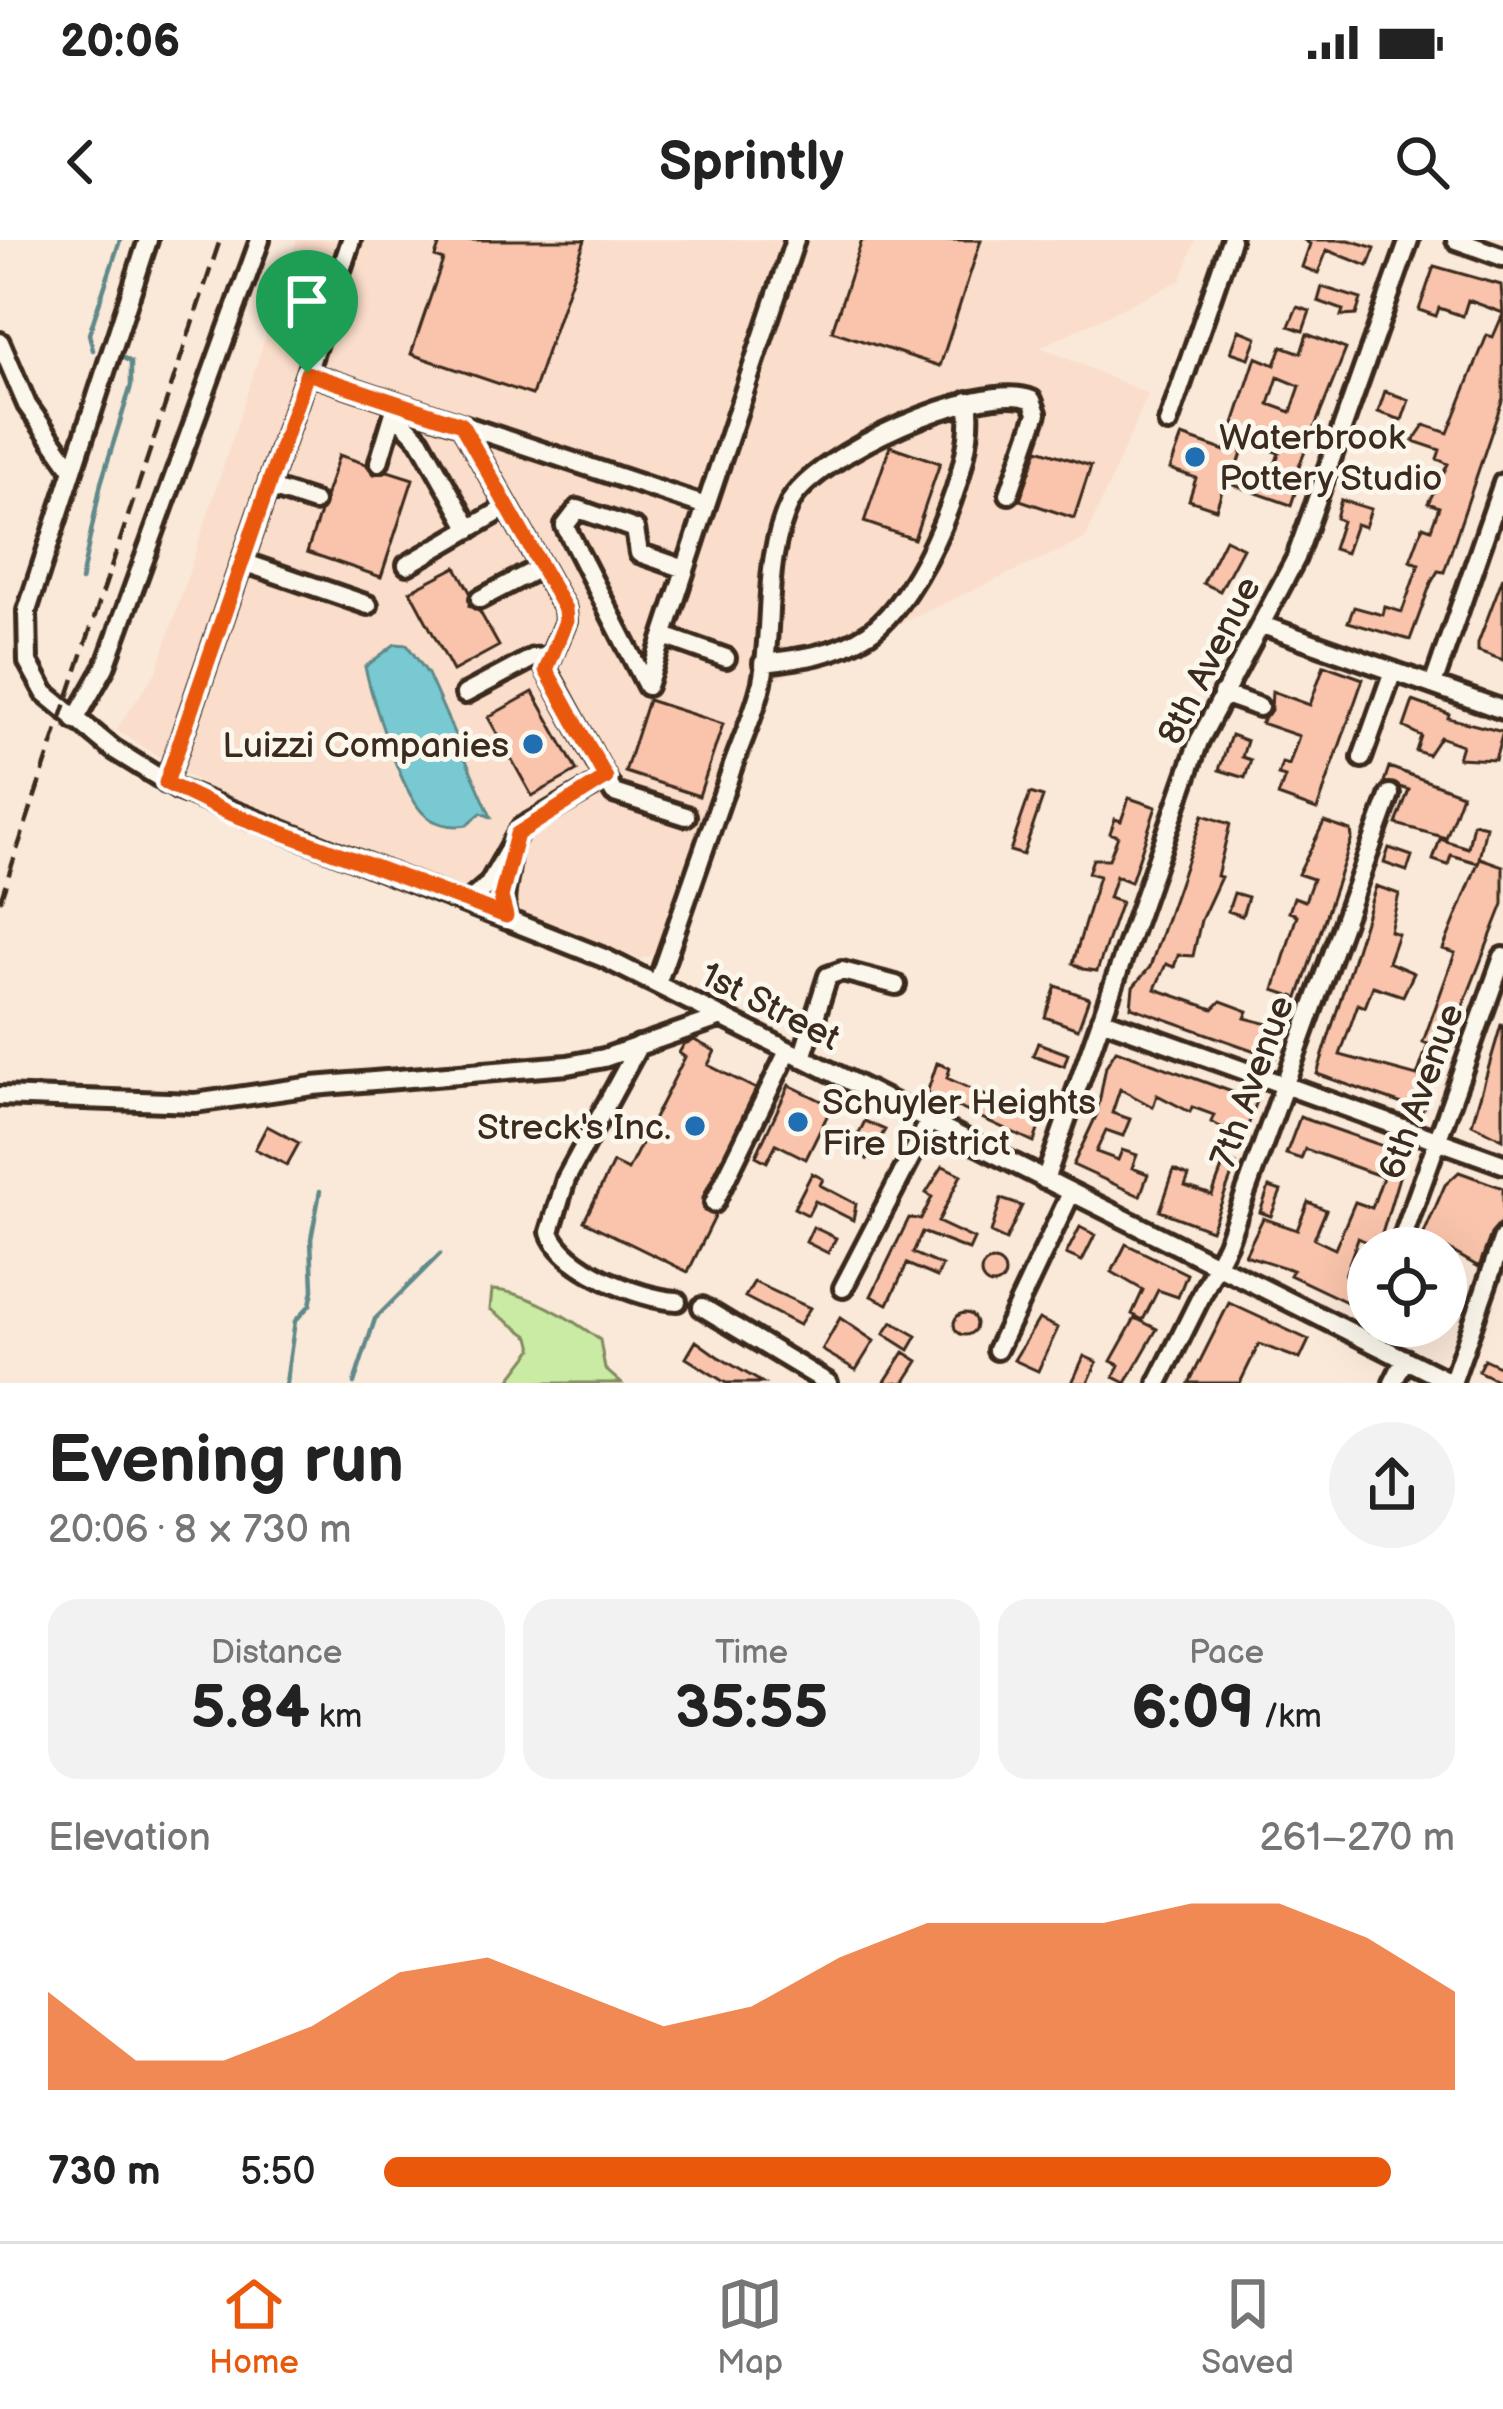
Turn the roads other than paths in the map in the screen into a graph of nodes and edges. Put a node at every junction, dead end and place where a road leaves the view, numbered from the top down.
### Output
1 (148, 240) edge
2 (260, 240) edge
3 (351, 240) edge
4 (795, 240) edge
5 (1231, 240) edge
6 (1409, 240) edge
7 (1456, 240) edge
8 (1503, 256) edge
9 (0, 341) edge
10 (307, 373) junction
11 (968, 401) junction
12 (396, 408) junction
13 (1168, 423) dead end
14 (461, 424) junction
15 (379, 462) dead end
16 (73, 470) junction
17 (1503, 483) edge
18 (268, 487) junction
19 (1009, 494) dead end
20 (314, 502) dead end
21 (706, 506) junction
22 (507, 507) junction
23 (470, 529) junction
24 (243, 562) junction
25 (406, 565) dead end
26 (542, 567) junction
27 (685, 569) junction
28 (480, 599) dead end
29 (368, 605) dead end
30 (1265, 626) junction
31 (664, 636) junction
32 (548, 657) junction
33 (726, 658) dead end
34 (763, 663) junction
35 (1393, 671) junction
36 (1432, 685) junction
37 (465, 694) dead end
38 (1222, 694) junction
39 (1259, 707) dead end
40 (1503, 710) edge
41 (75, 720) junction
42 (1362, 758) dead end
43 (606, 778) junction
44 (166, 783) junction
45 (1390, 794) dead end
46 (686, 816) dead end
47 (508, 851) junction
48 (468, 902) junction
49 (506, 916) junction
50 (1503, 957) edge
51 (657, 984) junction
52 (896, 985) dead end
53 (722, 1017) junction
54 (1101, 1019) junction
55 (640, 1044) junction
56 (795, 1054) junction
57 (1284, 1085) junction
58 (0, 1096) edge
59 (928, 1122) junction
60 (1437, 1140) junction
61 (1503, 1164) edge
62 (1045, 1180) junction
63 (1071, 1193) junction
64 (714, 1203) dead end
65 (1406, 1227) edge
66 (1503, 1238) edge
67 (1216, 1265) junction
68 (843, 1288) dead end
69 (677, 1300) dead end
70 (702, 1307) dead end
71 (1347, 1323) edge
72 (1388, 1347) edge
73 (997, 1351) dead end
74 (1405, 1359) junction
75 (827, 1383) edge
76 (1158, 1383) edge
77 (1393, 1383) edge
78 (1452, 1383) edge

1 - 16 street
2 - 41 street
3 - 10 street
4 - 21 street
5 - 13 street
6 - 30 street, 8th Avenue
7 - 8 street
9 - 16 street
10 - 12 street
10 - 18 street
11 - 19 street
11 - 34 street
11 - 34 street
12 - 14 street
12 - 15 street
12 - 23 street
14 - 21 street
14 - 22 street
16 - 41 street, 1st Street
17 - 36 street
18 - 20 street
18 - 24 street
21 - 27 street
22 - 23 street
22 - 26 street
23 - 25 street
24 - 29 street
24 - 44 street
26 - 28 street
26 - 32 street
27 - 31 street
27 - 31 street
30 - 35 street
30 - 38 street, 8th Avenue
31 - 33 street
32 - 37 street
32 - 43 street
34 - 51 street
35 - 36 street
35 - 42 street
36 - 40 street
38 - 39 street
38 - 54 street, 8th Avenue
41 - 44 street, 1st Street
43 - 46 street
43 - 47 street
44 - 48 street, 1st Street
45 - 57 street, 7th Avenue
47 - 48 street
47 - 49 street
48 - 49 street, 1st Street
49 - 51 street, 1st Street
50 - 60 street, 6th Avenue
51 - 53 street, 1st Street
52 - 56 street
53 - 55 street
53 - 56 street, 1st Street
54 - 57 street
54 - 62 street, 8th Avenue
55 - 58 street
55 - 69 street
56 - 59 street, 1st Street
56 - 64 street
57 - 60 street
57 - 67 street, 7th Avenue
59 - 62 street, 1st Street
59 - 68 street
60 - 61 street
60 - 65 street, 6th Avenue
62 - 63 street, 1st Street
63 - 67 street, 1st Street
63 - 73 street
66 - 78 street
67 - 71 street, 1st Street
67 - 76 street, 7th Avenue
70 - 75 street
72 - 74 street, 1st Street
74 - 77 street
74 - 78 street, 1st Street

